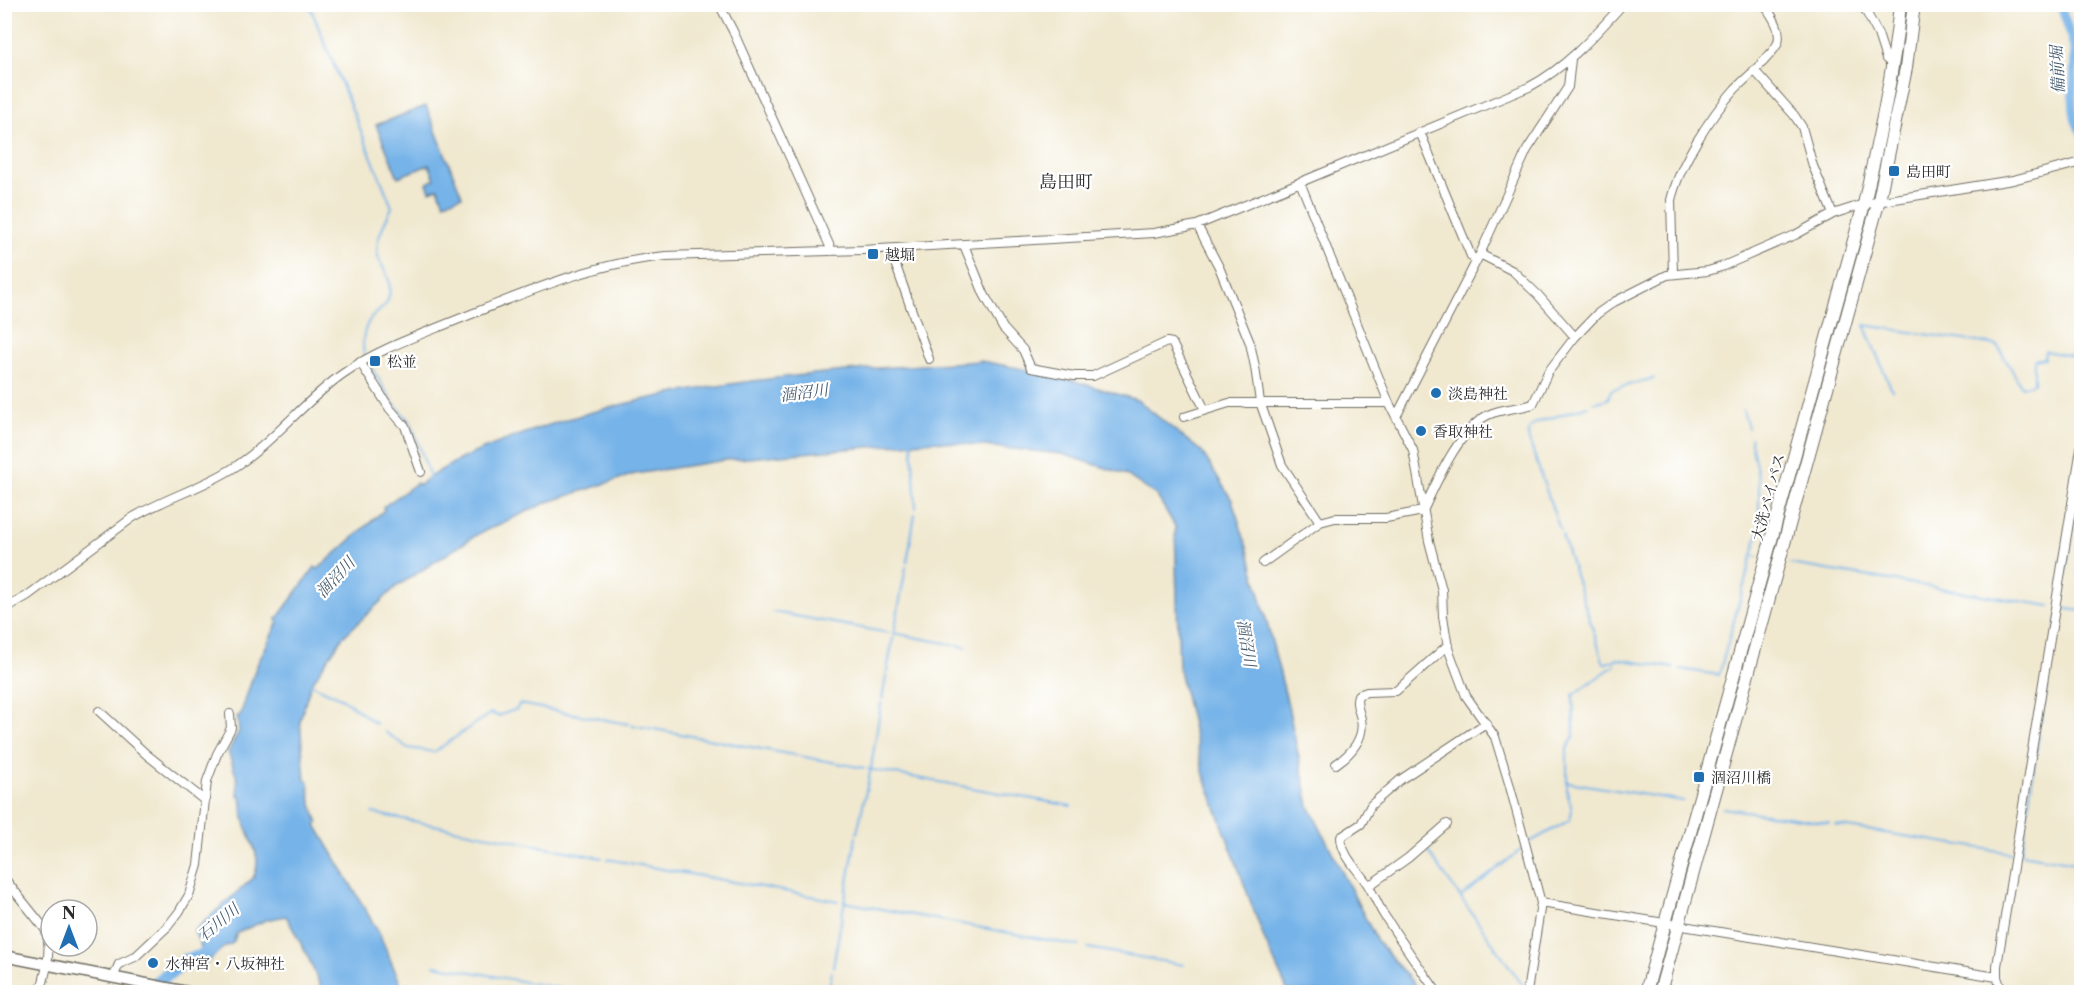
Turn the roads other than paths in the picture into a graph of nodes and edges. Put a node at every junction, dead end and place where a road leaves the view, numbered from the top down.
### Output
1 (719, 4) edge
2 (1623, 4) edge
3 (1764, 4) edge
4 (1862, 4) edge
5 (1900, 4) edge
6 (1914, 4) edge
7 (1571, 59) junction
8 (1893, 65) junction
9 (1754, 70) junction
10 (1420, 132) junction
11 (2082, 162) edge
12 (1300, 183) junction
13 (1879, 200) junction
14 (1864, 204) junction
15 (1833, 214) junction
16 (1197, 225) junction
17 (964, 245) junction
18 (890, 249) junction
19 (832, 251) junction
20 (1478, 258) junction
21 (1673, 273) junction
22 (1575, 337) junction
23 (929, 359) dead end
24 (360, 362) junction
25 (1260, 402) junction
26 (1389, 403) junction
27 (1205, 410) junction
28 (1184, 417) dead end
29 (1396, 417) junction
30 (2082, 442) edge
31 (421, 472) dead end
32 (1423, 511) junction
33 (1320, 522) junction
34 (1263, 563) dead end
35 (4, 609) edge
36 (1448, 645) junction
37 (99, 711) dead end
38 (230, 714) dead end
39 (1486, 723) junction
40 (1336, 764) dead end
41 (204, 800) junction
42 (1447, 824) dead end
43 (4, 878) edge
44 (1368, 884) junction
45 (1540, 903) junction
46 (1665, 923) junction
47 (1678, 925) junction
48 (4, 956) edge
49 (47, 965) junction
50 (1996, 976) junction
51 (115, 978) junction
52 (40, 993) edge
53 (187, 993) edge
54 (1437, 993) edge
55 (1527, 993) edge
56 (1646, 993) edge
57 (1660, 993) edge
58 (2002, 993) edge

1 - 19 street
2 - 7 street
3 - 9 street
4 - 8 street
5 - 8 highway, 大洗バイパス
6 - 13 highway, 大洗バイパス
7 - 10 street
7 - 20 street
8 - 14 highway, 大洗バイパス
9 - 15 street
9 - 21 street
10 - 12 street
10 - 20 street
11 - 13 street
12 - 16 street
12 - 26 street
13 - 14 street
13 - 47 highway, 大洗バイパス
14 - 15 street
14 - 46 highway, 大洗バイパス
15 - 21 street
16 - 17 street
16 - 25 street
17 - 18 street
17 - 27 street
18 - 19 street
18 - 23 street
19 - 24 street
20 - 22 street
20 - 29 street
21 - 22 street
22 - 32 street
24 - 31 street
24 - 35 street
25 - 26 street
25 - 27 street
25 - 33 street
26 - 29 street
27 - 28 street
29 - 32 street
30 - 50 street
32 - 33 street
32 - 36 street
33 - 34 street
36 - 39 street
36 - 40 street
37 - 41 street
38 - 41 street
39 - 44 street
39 - 45 street
41 - 51 street
42 - 44 street
43 - 49 street
44 - 54 street
45 - 46 street
45 - 55 street
46 - 47 street
46 - 56 highway, 大洗バイパス
47 - 50 street
47 - 57 highway
48 - 49 main road
49 - 51 main road
49 - 52 street
50 - 58 street
51 - 53 main road

